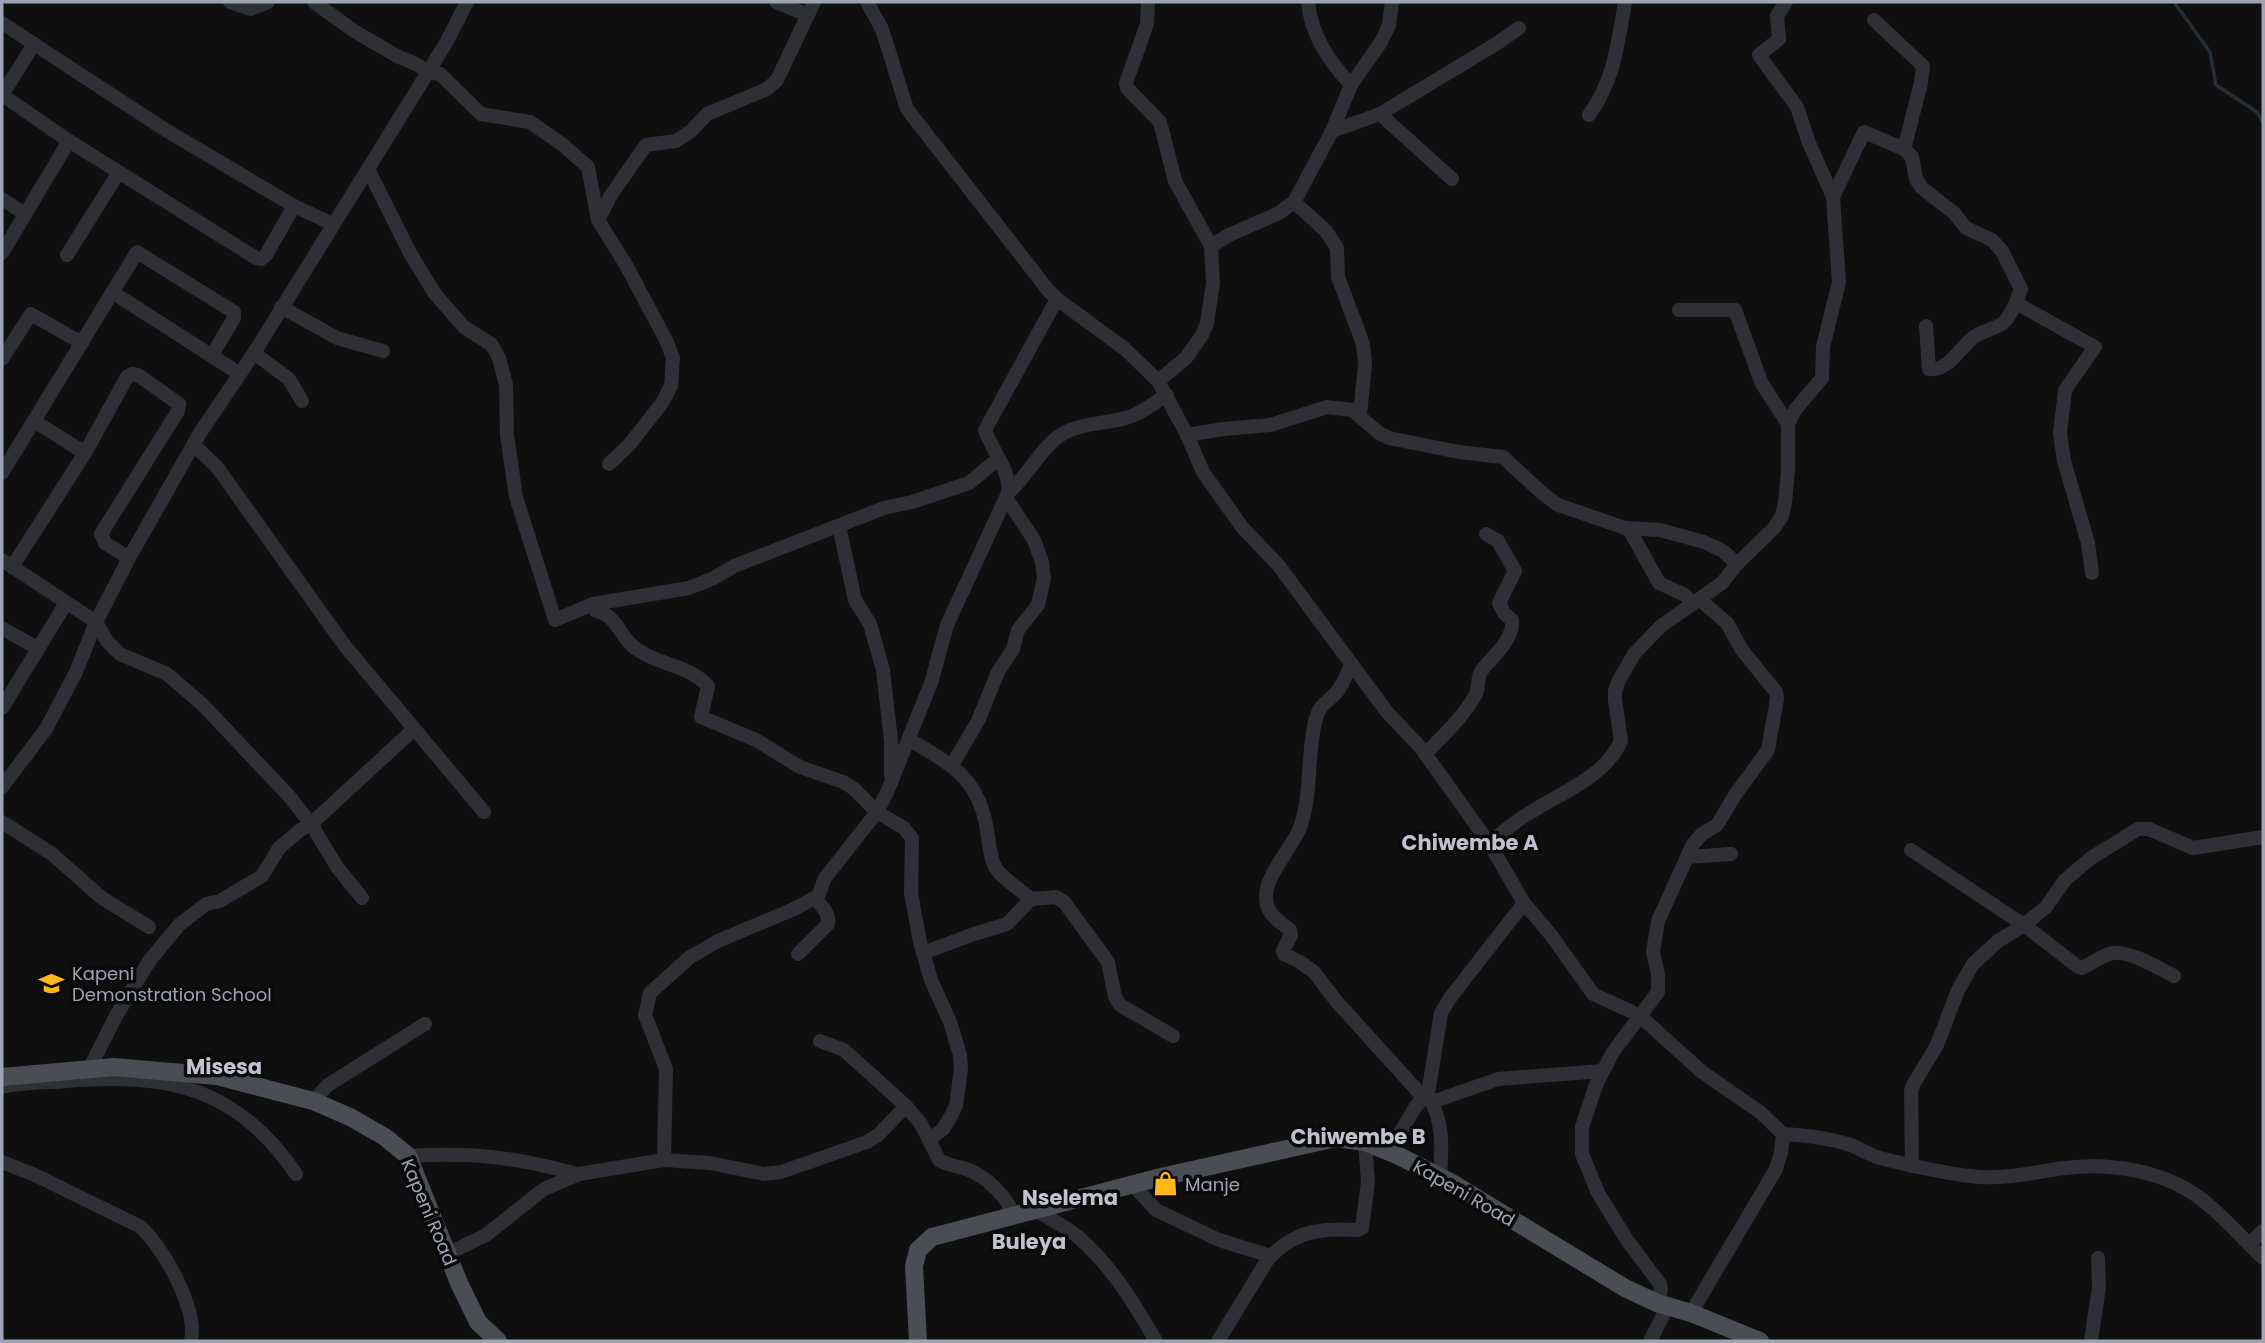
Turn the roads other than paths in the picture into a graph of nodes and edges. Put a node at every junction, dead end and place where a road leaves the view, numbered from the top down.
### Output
1 (230, 2) edge
2 (268, 2) edge
3 (314, 2) edge
4 (467, 2) edge
5 (776, 2) edge
6 (867, 2) edge
7 (1148, 2) edge
8 (1308, 2) edge
9 (1392, 2) edge
10 (1625, 2) edge
11 (1786, 2) edge
12 (811, 8) edge
13 (1874, 20) dead end
14 (2, 23) edge
15 (1519, 27) dead end
16 (34, 44) junction
17 (428, 72) junction
18 (1351, 85) junction
19 (2, 95) edge
20 (1380, 114) junction
21 (1589, 115) dead end
22 (1332, 131) junction
23 (69, 141) junction
24 (1904, 149) junction
25 (368, 169) junction
26 (119, 172) junction
27 (1452, 179) dead end
28 (1833, 197) junction
29 (2, 199) edge
30 (1294, 202) junction
31 (294, 206) junction
32 (25, 214) junction
33 (598, 220) junction
34 (333, 224) junction
35 (1211, 246) junction
36 (2, 253) edge
37 (67, 255) dead end
38 (112, 292) junction
39 (1057, 299) junction
40 (2016, 303) junction
41 (281, 307) junction
42 (1679, 310) dead end
43 (1926, 326) dead end
44 (82, 343) junction
45 (383, 351) dead end
46 (254, 353) junction
47 (212, 355) junction
48 (2, 359) edge
49 (240, 374) junction
50 (1158, 381) junction
51 (1167, 395) junction
52 (302, 401) dead end
53 (1360, 415) junction
54 (34, 421) junction
55 (1788, 424) junction
56 (1187, 435) junction
57 (195, 446) junction
58 (85, 453) junction
59 (998, 459) junction
60 (608, 464) dead end
61 (2, 473) edge
62 (1007, 496) junction
63 (839, 526) junction
64 (1629, 529) junction
65 (1486, 534) dead end
66 (129, 558) junction
67 (7, 563) edge
68 (1737, 564) junction
69 (2092, 572) dead end
70 (1696, 602) junction
71 (66, 603) junction
72 (593, 604) junction
73 (96, 622) junction
74 (2, 628) edge
75 (37, 648) junction
76 (1351, 665) junction
77 (2, 708) edge
78 (415, 729) junction
79 (910, 740) junction
80 (1425, 754) junction
81 (952, 765) junction
82 (2, 787) edge
83 (888, 790) junction
84 (484, 812) dead end
85 (877, 812) junction
86 (2, 822) edge
87 (311, 824) junction
88 (2263, 836) edge
89 (1489, 843) junction
90 (1911, 850) dead end
91 (1731, 854) dead end
92 (1687, 857) junction
93 (362, 898) dead end
94 (815, 898) junction
95 (1031, 899) junction
96 (1524, 903) junction
97 (2024, 925) junction
98 (149, 927) dead end
99 (923, 953) junction
100 (798, 954) dead end
101 (2174, 976) dead end
102 (1639, 1015) junction
103 (425, 1024) dead end
104 (1173, 1036) dead end
105 (820, 1041) dead end
106 (89, 1069) junction
107 (1603, 1071) junction
108 (2, 1077) edge
109 (2, 1087) edge
110 (1428, 1098) junction
111 (313, 1101) junction
112 (906, 1106) junction
113 (1783, 1134) junction
114 (929, 1140) junction
115 (1365, 1142) junction
116 (1389, 1151) junction
117 (408, 1156) junction
118 (664, 1160) junction
119 (2, 1162) edge
120 (1912, 1166) junction
121 (296, 1174) dead end
122 (579, 1174) junction
123 (1440, 1177) junction
124 (1133, 1185) junction
125 (1035, 1210) junction
126 (1014, 1217) junction
127 (2263, 1231) edge
128 (2249, 1244) junction
129 (447, 1254) junction
130 (1271, 1256) junction
131 (2098, 1258) dead end
132 (2263, 1258) edge
133 (1662, 1305) junction
134 (1691, 1314) junction
135 (191, 1341) edge
136 (498, 1341) edge
137 (918, 1341) edge
138 (1156, 1341) edge
139 (1218, 1341) edge
140 (1650, 1341) edge
141 (1760, 1341) edge
142 (2091, 1341) edge

1 - 2 street
3 - 17 street
4 - 17 street
5 - 12 street
6 - 39 street
7 - 35 street
8 - 18 street
9 - 18 street
10 - 21 street
11 - 28 street
12 - 33 street
13 - 24 street
14 - 16 street
15 - 20 street
16 - 19 street
16 - 31 street
17 - 25 street
17 - 33 street
18 - 22 street
19 - 23 street
20 - 22 street
20 - 27 street
22 - 30 street
23 - 26 street
23 - 32 street
24 - 28 street
24 - 40 street
25 - 34 street
25 - 72 street
26 - 31 street
26 - 37 street
28 - 55 street
29 - 32 street
30 - 35 street
30 - 53 street
31 - 34 street
32 - 36 street
33 - 60 street
34 - 41 street
35 - 50 street
38 - 44 street
38 - 47 street
38 - 47 street
39 - 50 street
39 - 59 street
40 - 43 street
40 - 69 street
41 - 45 street
41 - 46 street
42 - 55 street
44 - 48 street
44 - 54 street
46 - 49 street
46 - 52 street
47 - 49 street
49 - 57 street
50 - 51 street
51 - 56 street
51 - 62 street
53 - 56 street
53 - 64 street
54 - 58 street
54 - 61 street
55 - 68 street
56 - 76 street
57 - 66 street
57 - 78 street
58 - 66 street
58 - 67 street
59 - 62 street
59 - 63 street
62 - 79 street
62 - 81 street
63 - 72 street
63 - 83 street
64 - 68 street
64 - 70 street
65 - 80 street
66 - 73 street
67 - 71 street
68 - 70 street
70 - 89 street
70 - 92 street
71 - 73 street
71 - 75 street
72 - 85 street
73 - 82 street
73 - 87 street
74 - 75 street
75 - 77 street
76 - 80 street
76 - 110 street
78 - 84 street
78 - 87 street
79 - 81 street
79 - 83 street
80 - 89 street
81 - 95 street
83 - 85 street
85 - 94 street
85 - 99 street
86 - 98 street
87 - 93 street
87 - 106 street
88 - 97 street
89 - 96 street
90 - 97 street
91 - 92 street
92 - 102 street
94 - 100 street
94 - 118 street
95 - 99 street
95 - 104 street
96 - 102 street
96 - 110 street
97 - 101 street
97 - 120 street
99 - 114 street
102 - 107 street
102 - 113 street
103 - 111 street
105 - 112 street
106 - 108 main road, Kapeni Road
106 - 111 main road, Kapeni Road
107 - 110 street
107 - 133 street
109 - 121 street
110 - 116 street
110 - 123 street
111 - 117 main road, Kapeni Road
112 - 114 street
112 - 118 street
113 - 120 street
113 - 134 street
114 - 126 street
115 - 116 main road, Kapeni Road
115 - 124 main road, Kapeni Road
115 - 130 street
116 - 123 main road, Kapeni Road
117 - 122 street
117 - 129 main road, Kapeni Road
118 - 122 street
119 - 135 street
120 - 128 street
122 - 129 street
123 - 133 main road, Kapeni Road
124 - 125 main road, Kapeni Road
124 - 130 street
125 - 126 main road, Kapeni Road
125 - 138 street
126 - 137 main road, Kapeni Road
127 - 128 street
128 - 132 street
129 - 136 main road, Kapeni Road
130 - 139 street
131 - 142 street
133 - 134 main road, Kapeni Road
133 - 140 street
134 - 141 main road, Kapeni Road

